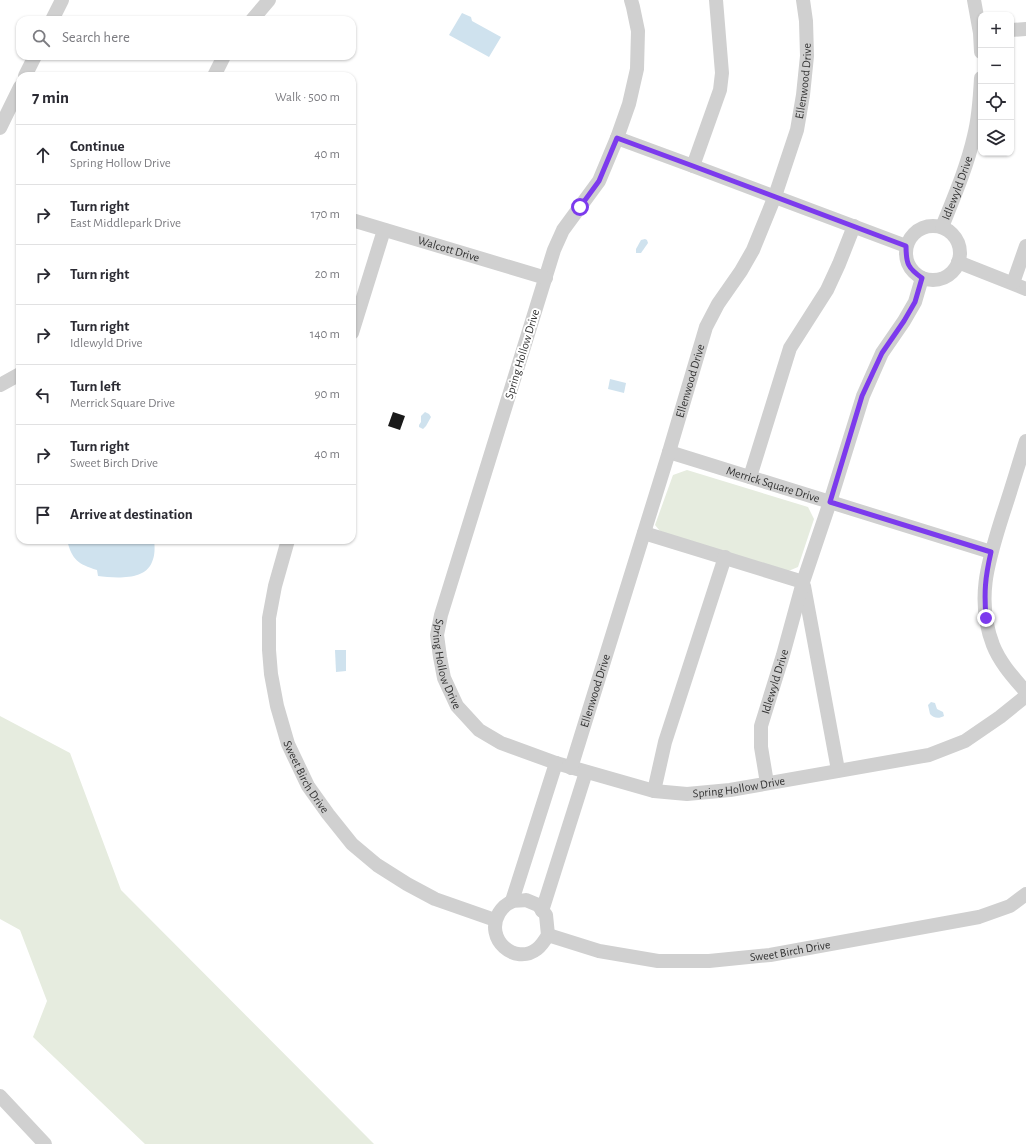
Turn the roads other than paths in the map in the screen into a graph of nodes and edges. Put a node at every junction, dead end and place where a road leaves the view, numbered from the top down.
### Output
1 (61, 0) edge
2 (269, 0) edge
3 (631, 0) edge
4 (716, 0) edge
5 (803, 0) edge
6 (974, 0) edge
7 (54, 16) edge
8 (255, 16) edge
9 (978, 19) edge
10 (1026, 29) edge
11 (1014, 30) edge
12 (33, 60) edge
13 (222, 60) edge
14 (27, 72) edge
15 (216, 72) edge
16 (981, 84) edge
17 (16, 95) edge
18 (0, 128) edge
19 (617, 138) junction
20 (693, 166) junction
21 (775, 196) junction
22 (356, 221) edge
23 (854, 226) junction
24 (942, 227) junction
25 (384, 230) junction
26 (906, 246) junction
27 (1026, 246) edge
28 (958, 262) junction
29 (546, 278) junction
30 (922, 278) junction
31 (1013, 283) junction
32 (1026, 289) edge
33 (356, 320) edge
34 (16, 376) edge
35 (0, 385) edge
36 (1026, 441) edge
37 (669, 452) junction
38 (750, 477) junction
39 (830, 502) junction
40 (644, 533) junction
41 (287, 544) edge
42 (991, 552) junction
43 (725, 557) junction
44 (803, 582) junction
45 (1026, 692) edge
46 (1026, 696) edge
47 (556, 763) junction
48 (572, 768) junction
49 (838, 770) junction
50 (586, 772) junction
51 (767, 783) junction
52 (654, 791) junction
53 (1026, 894) edge
54 (512, 901) junction
55 (542, 911) junction
56 (495, 920) junction
57 (548, 935) junction
58 (0, 1096) edge
59 (45, 1144) edge

1 - 7 street
2 - 8 street
3 - 19 street, Spring Hollow Drive
4 - 20 street
5 - 21 street, Ellenwood Drive
6 - 9 street
10 - 11 street
12 - 14 street
13 - 15 street
16 - 24 street, Idlewyld Drive
17 - 18 street
19 - 20 street
19 - 29 street, Spring Hollow Drive
20 - 21 street
21 - 23 street
21 - 37 street, Ellenwood Drive
22 - 25 street, Walcott Drive
23 - 26 street
23 - 38 street
24 - 26 street
24 - 28 street
25 - 29 street, Walcott Drive
25 - 33 street
26 - 30 street
27 - 31 street
28 - 30 street
28 - 31 street
29 - 47 street, Spring Hollow Drive
30 - 39 street, Idlewyld Drive
31 - 32 street
34 - 35 street
36 - 42 street
37 - 38 street, Merrick Square Drive
37 - 40 street, Ellenwood Drive
38 - 39 street, Merrick Square Drive
39 - 42 street, Merrick Square Drive
39 - 44 street, Idlewyld Drive
40 - 43 street
40 - 48 street, Ellenwood Drive
41 - 56 street, Sweet Birch Drive
42 - 45 street
43 - 44 street
43 - 52 street
44 - 49 street, Idlewyld Drive
44 - 51 street, Idlewyld Drive
46 - 49 street, Spring Hollow Drive
47 - 48 street, Spring Hollow Drive
47 - 54 street
48 - 50 street, Spring Hollow Drive
49 - 51 street, Spring Hollow Drive
50 - 52 street, Spring Hollow Drive
50 - 55 street
51 - 52 street, Spring Hollow Drive
53 - 57 street, Sweet Birch Drive
54 - 55 street
54 - 56 street
55 - 57 street
56 - 57 street
58 - 59 street

